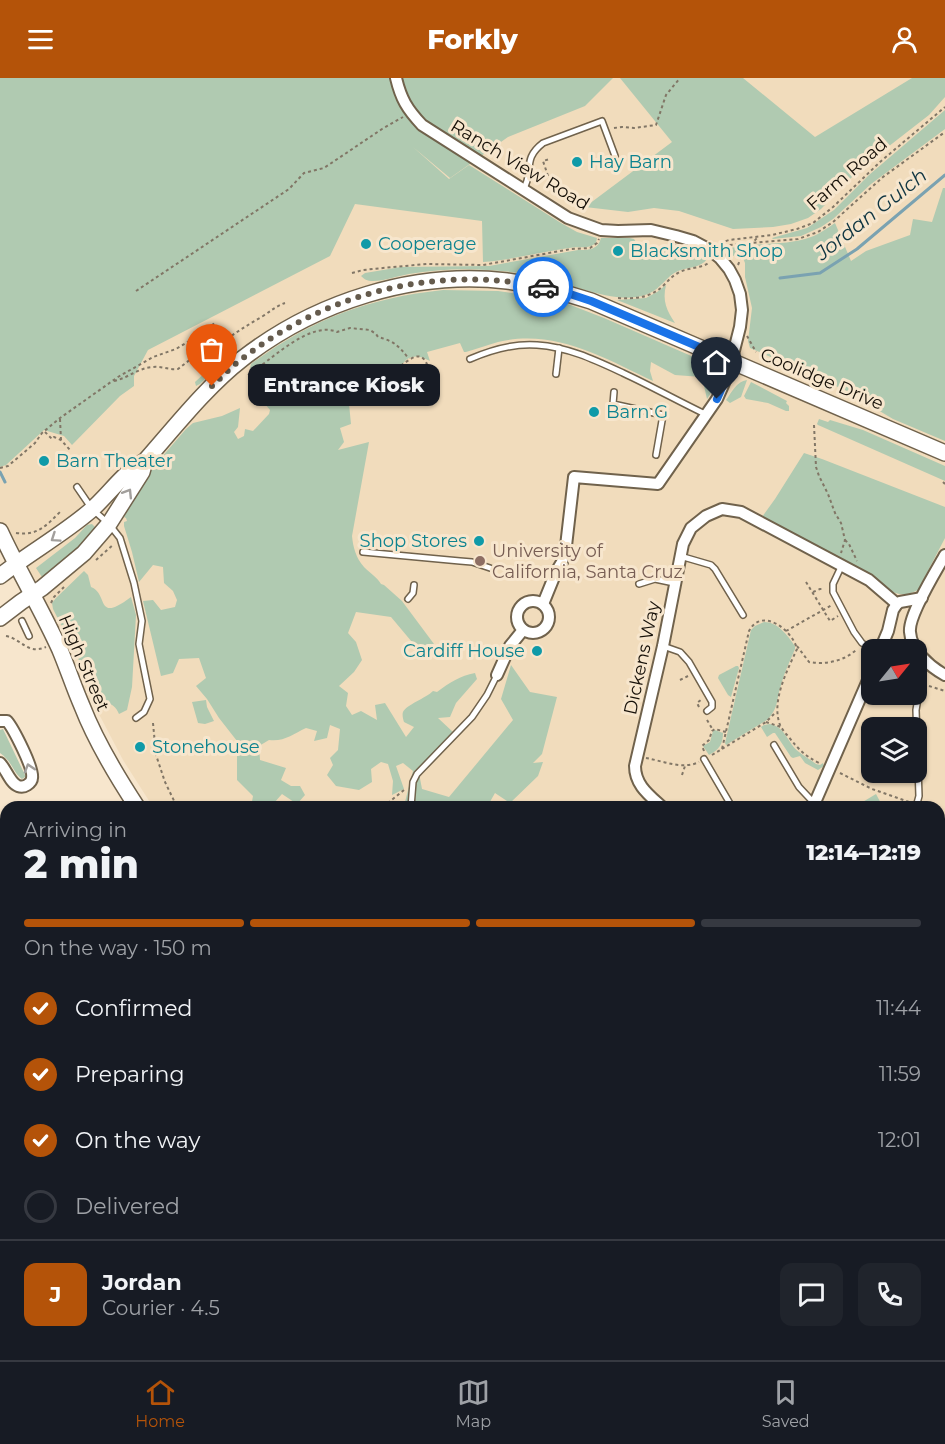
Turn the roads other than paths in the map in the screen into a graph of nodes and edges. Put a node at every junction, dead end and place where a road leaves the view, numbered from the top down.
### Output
1 (396, 78) edge
2 (615, 156) dead end
3 (523, 190) junction
4 (559, 348) junction
5 (470, 359) dead end
6 (732, 361) junction
7 (556, 374) dead end
8 (614, 392) dead end
9 (705, 414) junction
10 (945, 453) edge
11 (656, 455) dead end
12 (145, 461) junction
13 (76, 488) dead end
14 (92, 510) junction
15 (109, 525) junction
16 (0, 531) edge
17 (363, 552) dead end
18 (945, 555) edge
19 (681, 556) junction
20 (16, 564) junction
21 (842, 566) junction
22 (490, 568) dead end
23 (0, 576) edge
24 (674, 583) junction
25 (639, 584) dead end
26 (414, 585) dead end
27 (32, 595) junction
28 (922, 598) junction
29 (408, 599) dead end
30 (543, 604) junction
31 (897, 604) junction
32 (743, 615) dead end
33 (0, 618) edge
34 (22, 621) dead end
35 (523, 630) junction
36 (29, 636) dead end
37 (885, 639) edge
38 (912, 639) edge
39 (861, 642) edge
40 (663, 646) junction
41 (927, 665) edge
42 (497, 675) joint
43 (945, 675) edge
44 (861, 697) edge
45 (917, 705) edge
46 (704, 711) road end
47 (136, 718) dead end
48 (0, 721) edge
49 (774, 745) dead end
50 (704, 759) road end
51 (0, 764) edge
52 (133, 801) edge
53 (411, 801) edge
54 (656, 801) edge
55 (728, 801) edge
56 (812, 801) edge
57 (819, 801) edge
58 (918, 801) edge

1 - 3 street, Ranch View Road
2 - 3 lane
3 - 6 street, Ranch View Road
4 - 5 lane
4 - 7 lane
4 - 9 lane
6 - 9 street, Ranch View Road
6 - 10 main road, Coolidge Drive
6 - 12 main road, Coolidge Drive
8 - 11 lane
9 - 30 street, Ranch View Road
12 - 14 main road, Coolidge Drive
15 -> 12 main road, Coolidge Drive
13 - 14 lane
14 - 15 lane
14 -> 20 main road, Coolidge Drive
15 - 27 main road, Coolidge Drive
15 - 47 lane
16 - 20 main road, High Street
17 - 22 lane
18 - 28 street
19 - 21 street, Dickens Way
19 - 24 street, Dickens Way
19 - 32 lane
20 - 23 main road, Coolidge Drive
20 - 27 main road, High Street
21 - 31 street, Dickens Way
21 - 39 lane
24 - 25 lane
24 - 40 street, Dickens Way
26 - 29 lane
27 - 33 main road, Coolidge Drive
27 - 52 main road, High Street
28 - 31 street
28 - 38 street
30 - 35 street
30 - 35 street
31 - 37 street
34 - 36 lane
35 - 42 street
40 - 46 lane
40 - 54 street, Dickens Way
41 - 43 street
42 - 53 lane
44 - 57 street
45 - 58 lane
51 -> 48 street
49 - 56 lane
50 - 55 lane

